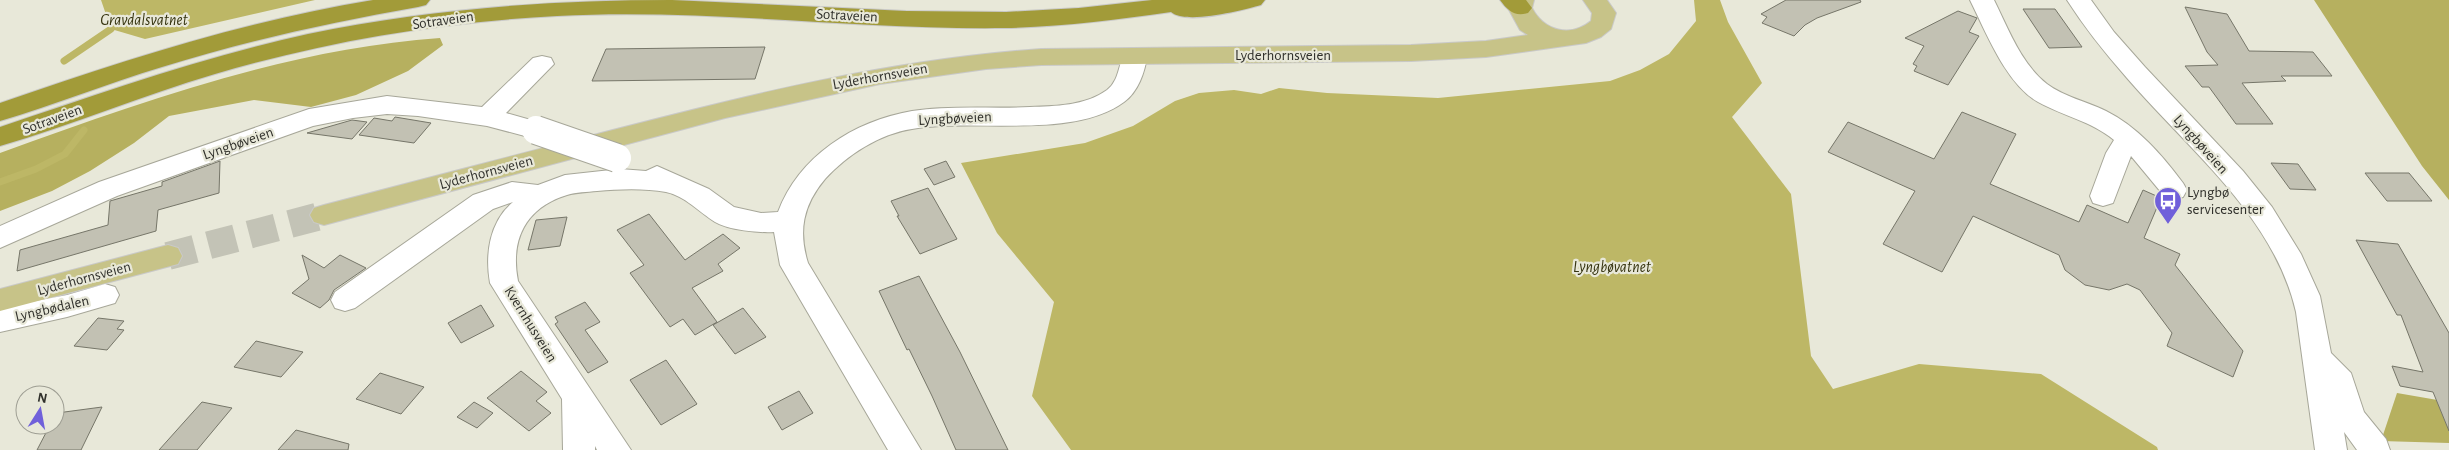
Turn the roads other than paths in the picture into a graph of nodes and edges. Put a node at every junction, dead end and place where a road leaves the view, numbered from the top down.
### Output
1 (418, 0) edge
2 (1201, 0) edge
3 (1253, 0) edge
4 (1982, 0) edge
5 (2078, 0) edge
6 (1601, 4) edge
7 (1519, 6) edge
8 (1145, 10) junction
9 (1562, 38) junction
10 (1451, 50) junction
11 (1136, 56) junction
12 (542, 64) dead end
13 (0, 112) edge
14 (488, 117) junction
15 (0, 137) edge
16 (2128, 139) junction
17 (673, 183) junction
18 (2174, 190) dead end
19 (540, 195) junction
20 (2103, 196) dead end
21 (324, 215) tunnel mouth
22 (788, 221) junction
23 (0, 238) edge
24 (168, 256) tunnel mouth
25 (105, 296) dead end
26 (0, 300) edge
27 (344, 300) dead end
28 (0, 320) edge
29 (2317, 358) junction
30 (577, 397) junction
31 (2375, 449) edge
32 (579, 450) edge
33 (615, 450) edge
34 (905, 450) edge
35 (2331, 450) edge

1 - 13 highway, Sotraveien
2 - 8 highway, Sotraveien
3 - 8 highway
4 - 16 street
5 - 29 street, Lyngbøveien
6 - 9 main road, Lyderhornsveien
7 - 9 main road
7 - 10 main road, Lyderhornsveien
8 - 15 highway, Sotraveien
9 - 10 main road, Lyderhornsveien
10 - 11 main road, Lyderhornsveien
11 - 21 main road, Lyderhornsveien
11 - 22 street, Lyngbøveien
12 - 14 street
14 - 17 street, Lyngbøveien, bridge
14 - 23 street, Lyngbøveien
16 - 18 street
16 - 20 street
17 - 19 street, Kvernhusveien
17 - 22 street, Lyngbøveien
19 - 27 street, Kvernhusveien
19 - 30 street, Kvernhusveien
22 - 34 street, Lyngbøveien
24 - 26 main road, Lyderhornsveien
25 - 28 street, Lyngbødalen
29 - 31 street
29 - 35 street, Lyngbøveien
30 - 32 street
30 - 33 street, Kvernhusveien

